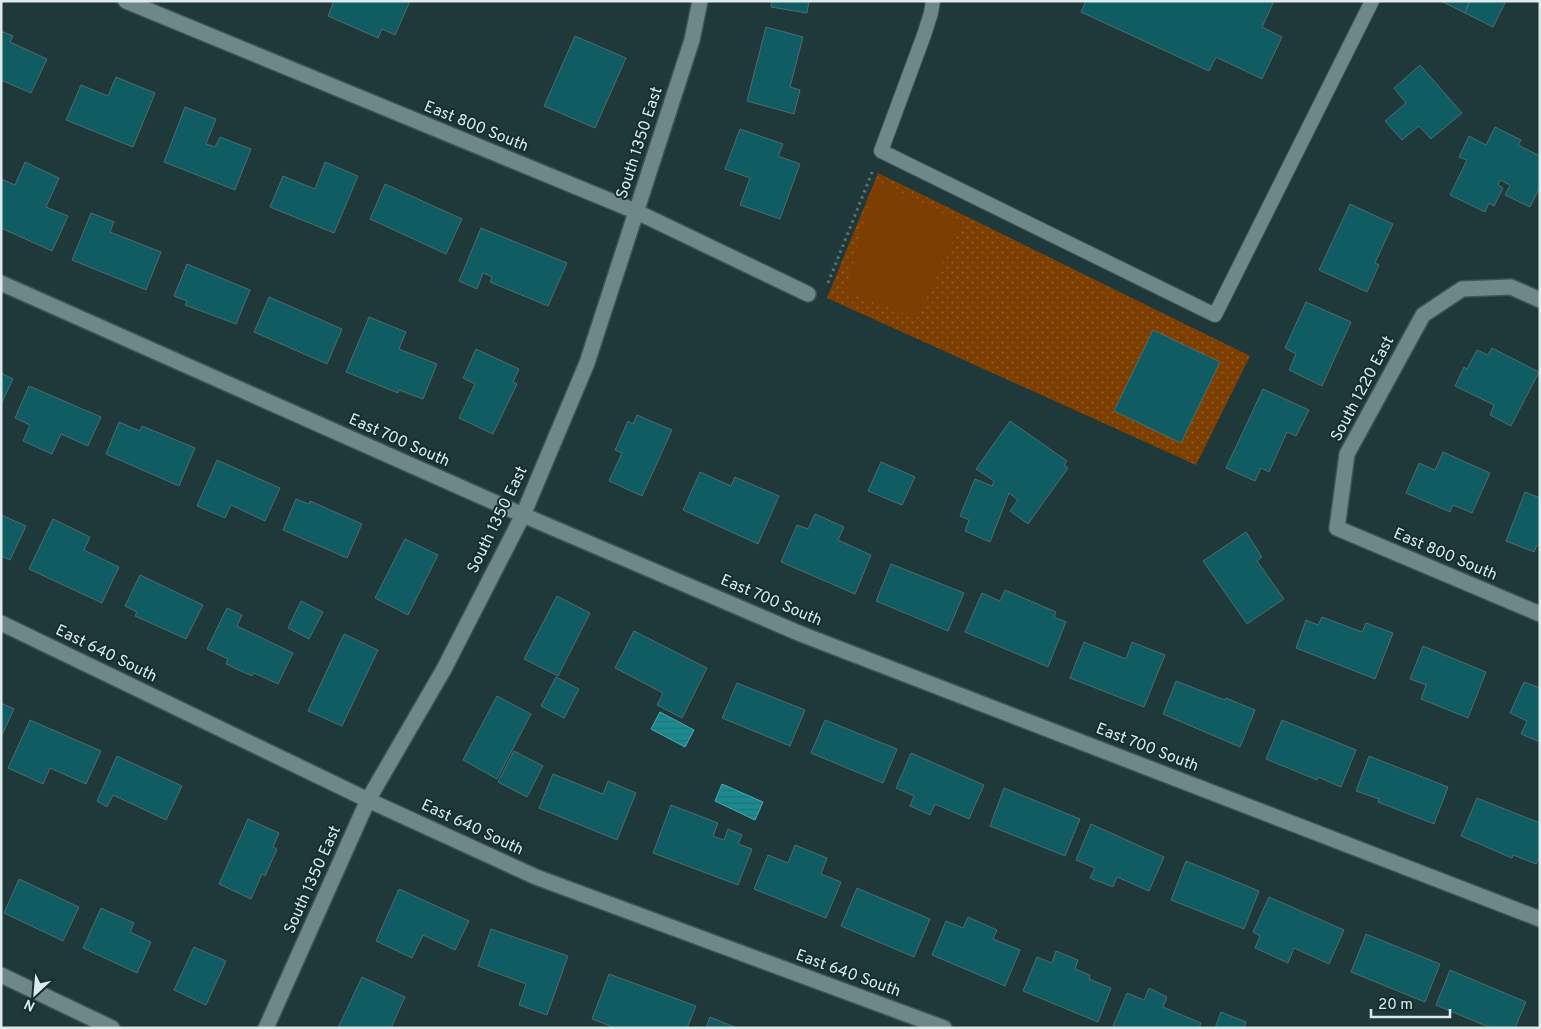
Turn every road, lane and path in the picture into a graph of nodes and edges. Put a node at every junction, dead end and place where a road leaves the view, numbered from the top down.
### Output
1 (126, 1) edge
2 (700, 1) edge
3 (933, 1) edge
4 (943, 1) edge
5 (1372, 1) edge
6 (924, 36) junction
7 (873, 170) dead end
8 (635, 211) junction
9 (828, 283) dead end
10 (1, 284) edge
11 (808, 294) dead end
12 (1540, 300) edge
13 (523, 515) junction
14 (1337, 528) joint
15 (1540, 614) edge
16 (1, 624) edge
17 (368, 800) junction
18 (1540, 919) edge
19 (1, 976) edge
20 (112, 1028) edge
21 (266, 1028) edge
22 (944, 1028) edge

1 - 8 street, East 800 South
2 - 8 street, South 1350 East
3 - 6 lane
4 - 6 lane
5 - 6 lane
7 - 9 path
8 - 11 street, East 800 South
8 - 13 street, South 1350 East
10 - 13 street, East 700 South
12 - 14 street, South 1220 East
13 - 17 street, South 1350 East
13 - 18 street, East 700 South
14 - 15 street, East 800 South
16 - 17 street, East 640 South
17 - 21 street, South 1350 East
17 - 22 street, East 640 South
19 - 20 street

